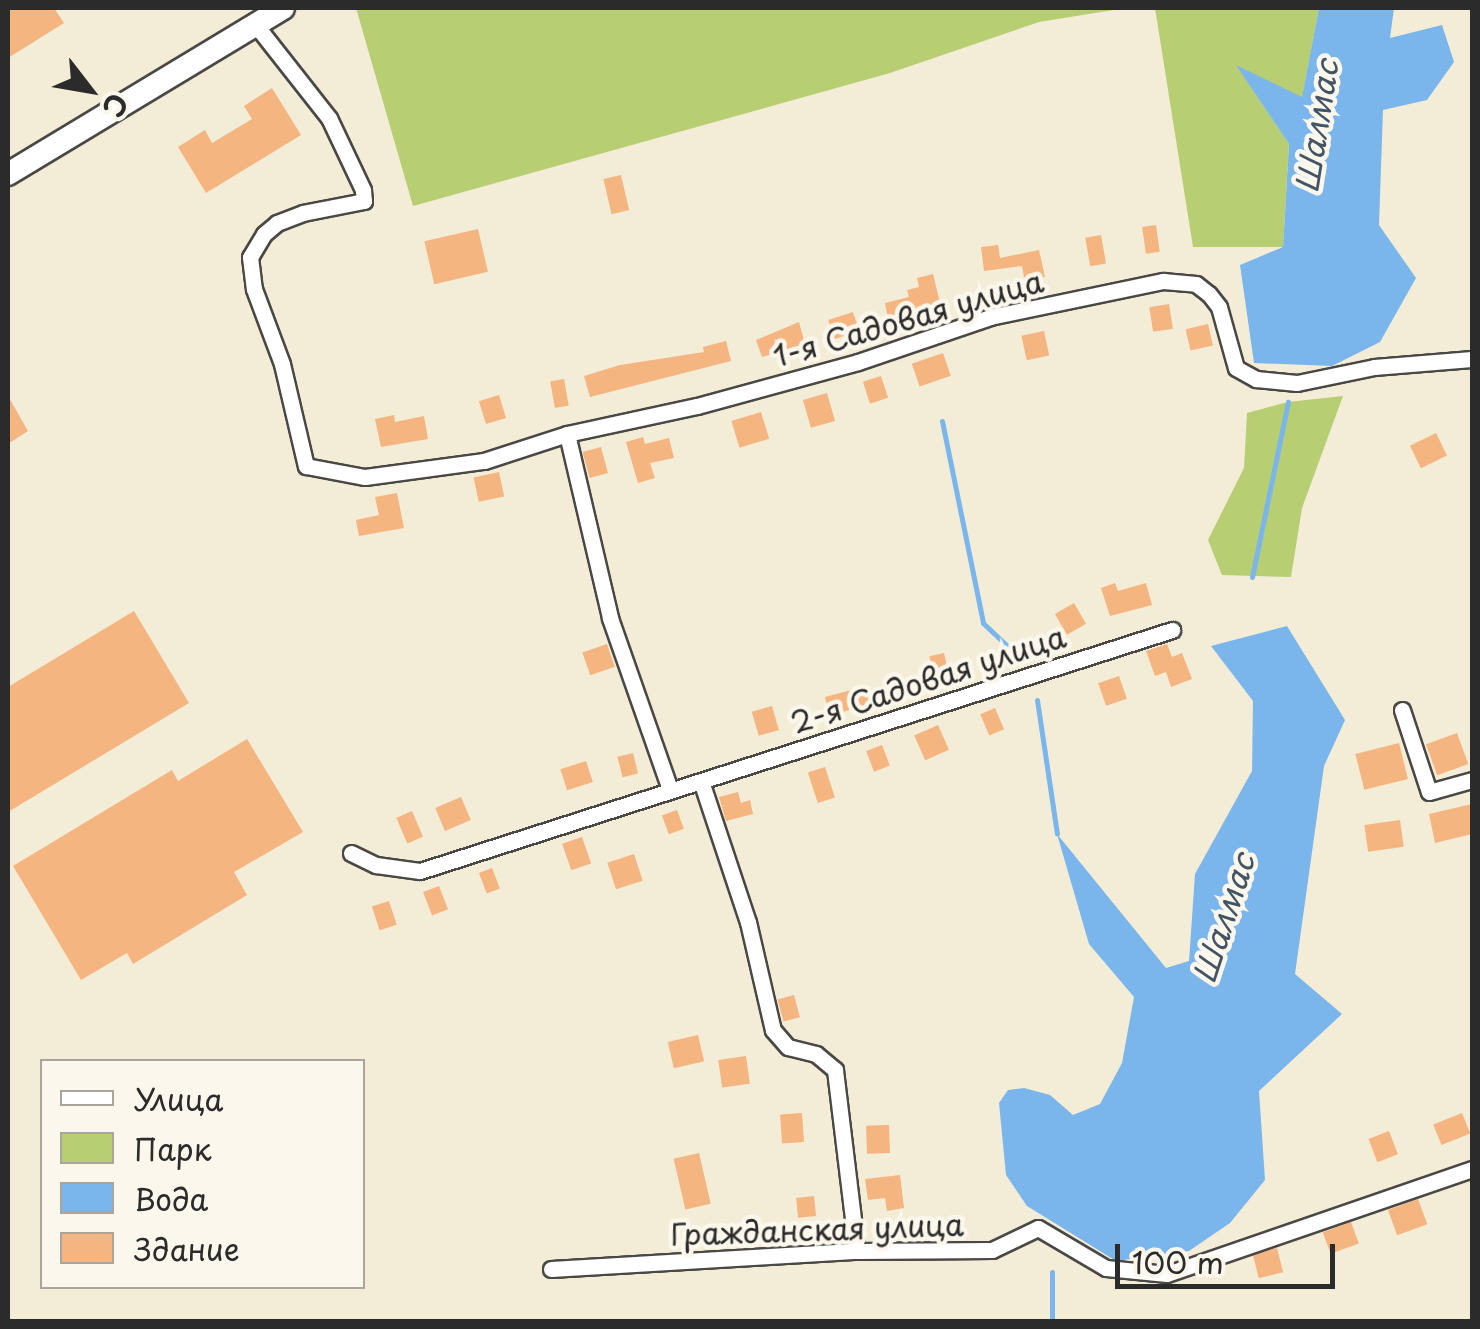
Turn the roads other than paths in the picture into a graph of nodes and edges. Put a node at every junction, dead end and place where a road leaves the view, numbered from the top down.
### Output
1 (282, 8) edge
2 (256, 24) junction
3 (8, 174) edge
4 (1472, 359) edge
5 (568, 434) junction
6 (1172, 630) dead end
7 (1402, 710) dead end
8 (1472, 780) edge
9 (701, 781) junction
10 (670, 789) junction
11 (352, 852) dead end
12 (1472, 1169) edge
13 (857, 1251) junction
14 (551, 1269) dead end

1 - 2 street
2 - 3 street
2 - 5 street, 1-я Садовая улица
4 - 5 street, 1-я Садовая улица
5 - 10 street
6 - 9 street, 2-я Садовая улица
7 - 8 street
9 - 10 street, 2-я Садовая улица
9 - 13 street
10 - 11 street, 2-я Садовая улица
12 - 13 street, Гражданская улица
13 - 14 street, Гражданская улица

